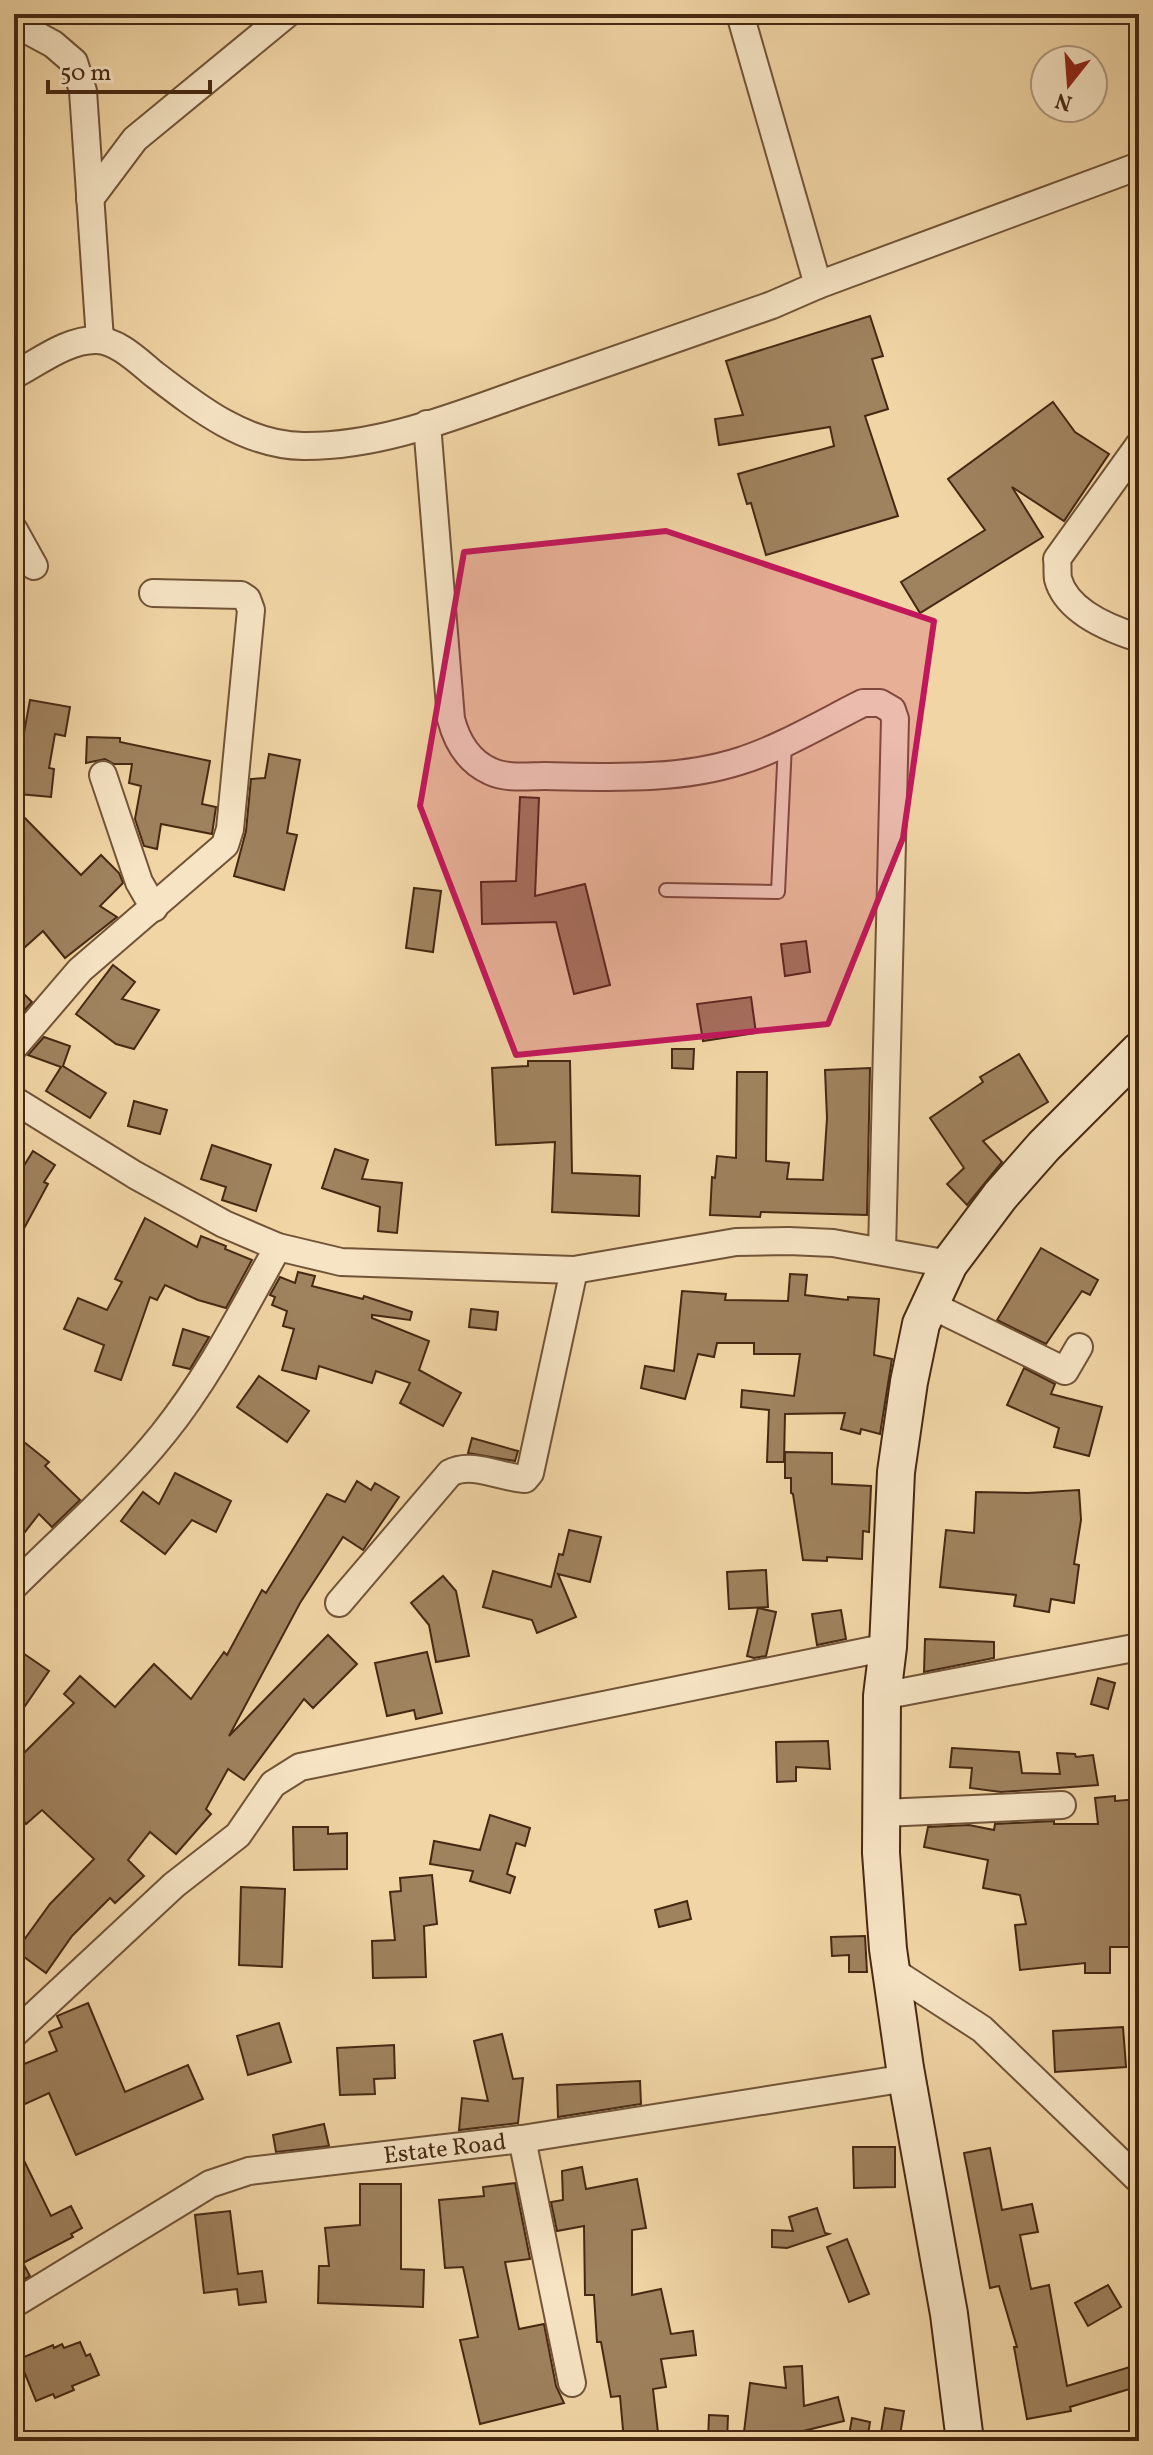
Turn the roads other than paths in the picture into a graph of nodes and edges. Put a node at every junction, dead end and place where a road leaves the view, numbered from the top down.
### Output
1 (287, 14) edge
2 (740, 14) edge
3 (14, 23) edge
4 (1139, 166) edge
5 (90, 199) junction
6 (818, 285) junction
7 (100, 340) junction
8 (14, 375) edge
9 (427, 424) junction
10 (1139, 445) edge
11 (14, 530) edge
12 (34, 566) dead end
13 (153, 593) dead end
14 (1139, 638) edge
15 (785, 741) junction
16 (103, 775) dead end
17 (666, 890) dead end
18 (154, 908) junction
19 (14, 1047) edge
20 (1139, 1051) edge
21 (14, 1100) edge
22 (278, 1247) junction
23 (882, 1251) junction
24 (949, 1264) junction
25 (574, 1270) junction
26 (929, 1304) junction
27 (1079, 1347) dead end
28 (14, 1586) edge
29 (339, 1603) dead end
30 (888, 1647) junction
31 (1139, 1647) edge
32 (882, 1696) junction
33 (1062, 1805) dead end
34 (883, 1813) junction
35 (891, 1970) junction
36 (14, 2034) edge
37 (907, 2078) junction
38 (522, 2139) junction
39 (1139, 2180) edge
40 (14, 2304) edge
41 (572, 2383) dead end
42 (965, 2441) edge

1 - 5 street
2 - 6 street
3 - 5 street
4 - 6 street
5 - 7 street
6 - 9 street
7 - 8 street
7 - 9 street
9 - 15 street
10 - 14 street
11 - 12 street
13 - 18 street
15 - 17 lane
15 - 23 street
16 - 18 street
18 - 19 street
20 - 24 street
21 - 22 street
22 - 25 street
22 - 28 street
23 - 24 street
23 - 25 street
24 - 26 street
25 - 29 street
26 - 27 street
26 - 30 street
30 - 32 street
30 - 36 street
31 - 32 street
32 - 34 street
33 - 34 street
34 - 35 street
35 - 37 street
35 - 39 street
37 - 38 street, Estate Road
37 - 42 street
38 - 40 street, Estate Road
38 - 41 street

